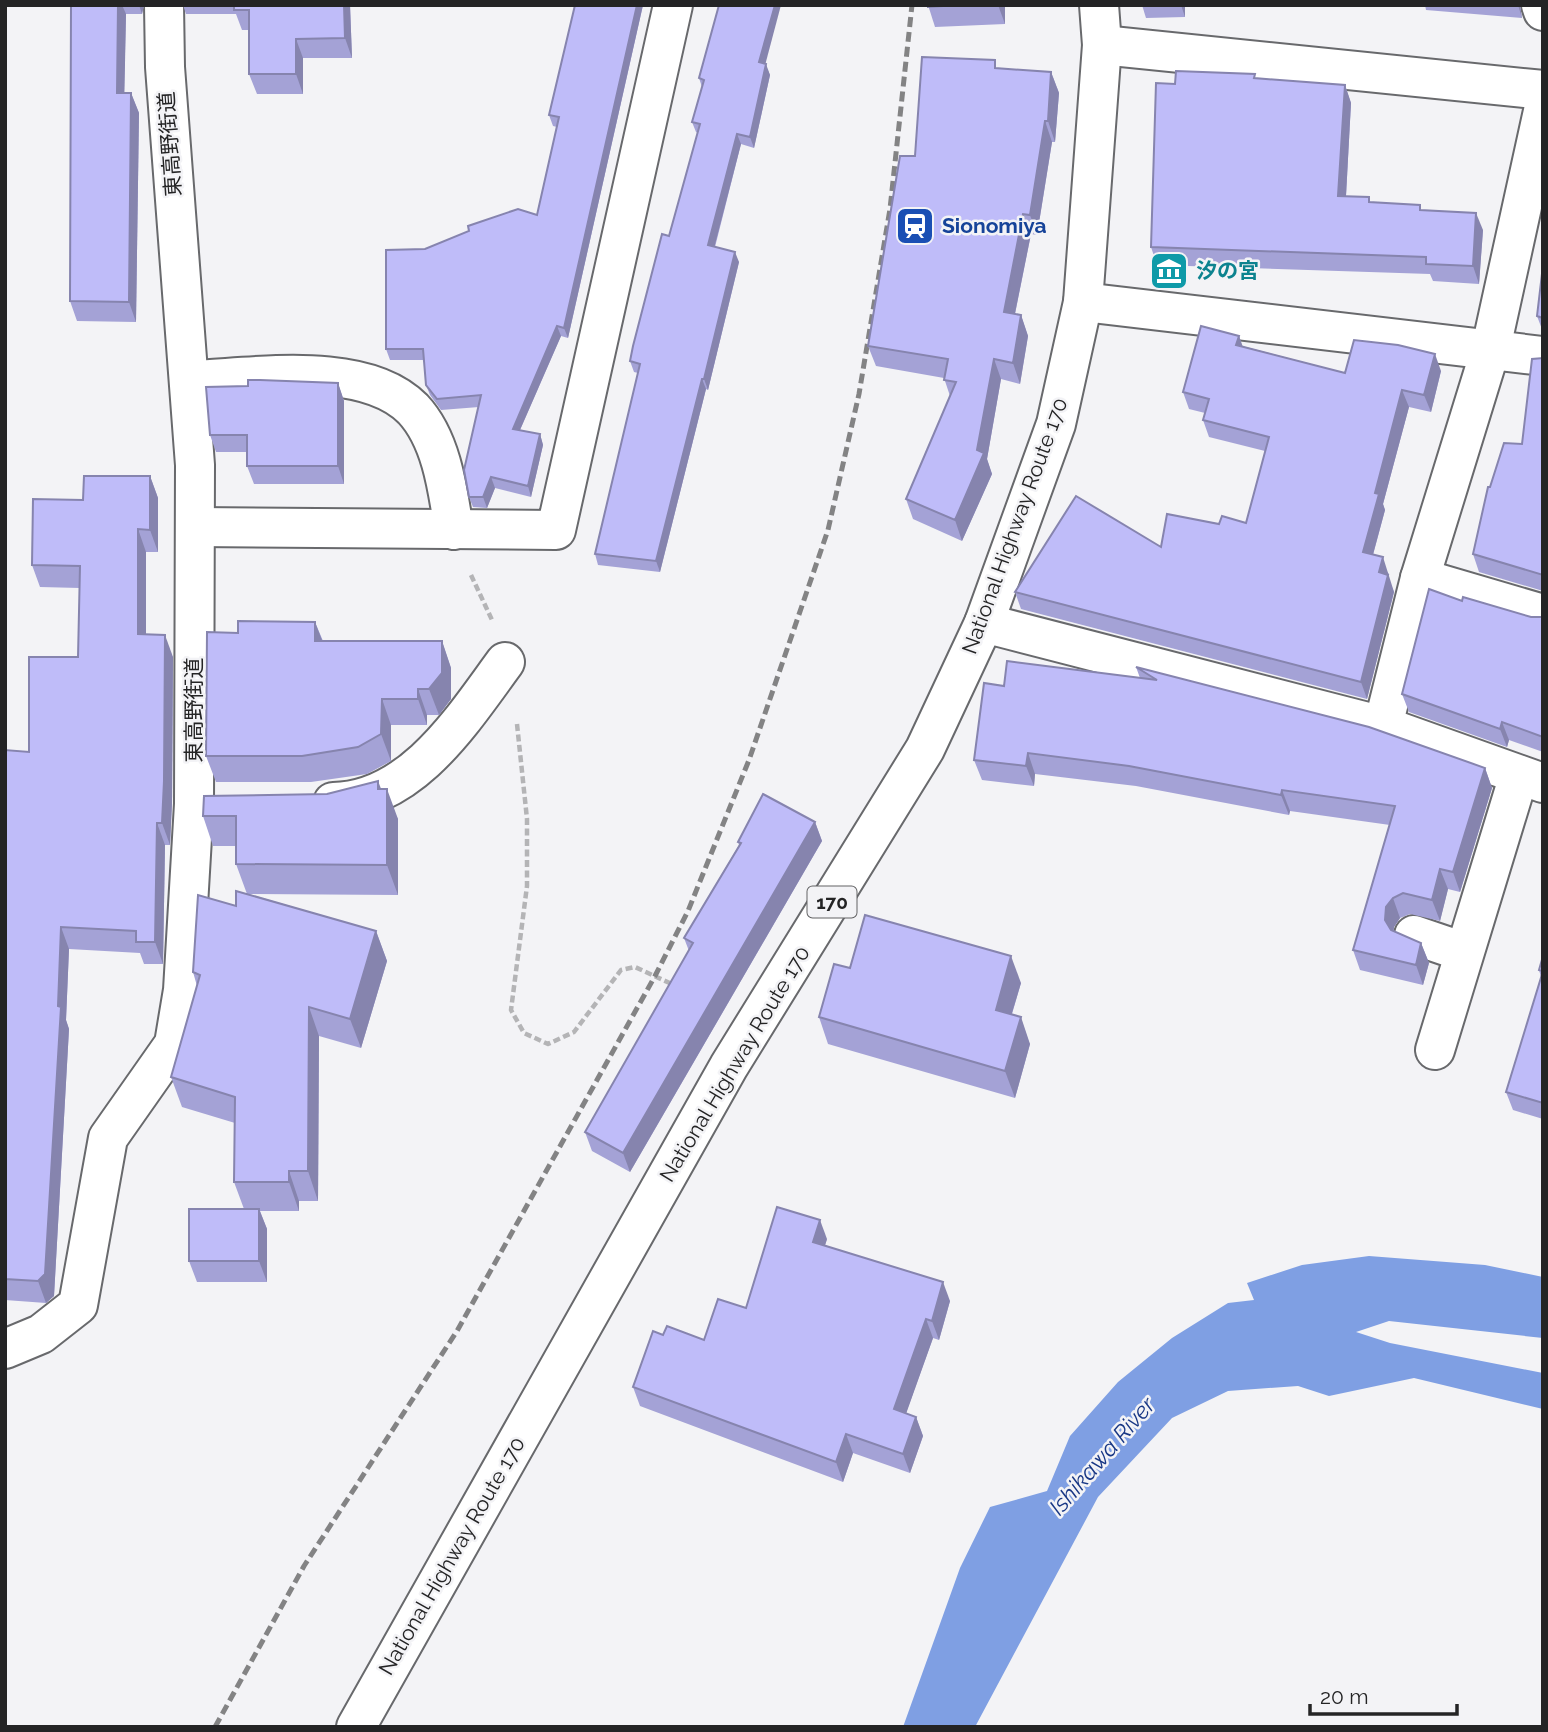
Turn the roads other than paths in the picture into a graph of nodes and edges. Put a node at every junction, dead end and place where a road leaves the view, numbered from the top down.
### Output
1 (164, 5) edge
2 (673, 5) edge
3 (1099, 5) edge
4 (1541, 5) edge
5 (1543, 11) edge
6 (1102, 45) junction
7 (1543, 90) edge
8 (1543, 111) edge
9 (1083, 302) junction
10 (1491, 348) junction
11 (1543, 356) edge
12 (190, 380) junction
13 (195, 527) junction
14 (454, 530) junction
15 (1420, 578) junction
16 (1543, 614) edge
17 (984, 623) junction
18 (505, 662) road end
19 (1383, 726) junction
20 (1531, 779) edge
21 (305, 803) edge
22 (194, 804) junction
23 (236, 804) edge
24 (1413, 935) dead end
25 (1464, 952) junction
26 (1435, 1050) dead end
27 (5, 1349) edge
28 (356, 1727) edge

1 - 12 main road, 東高野街道
2 - 14 main road
3 - 6 main road, National Highway Route 170 / 170
4 - 5 main road
6 - 7 main road
6 - 9 main road, National Highway Route 170 / 170
8 - 10 main road
9 - 10 main road
9 - 17 main road, National Highway Route 170 / 170
10 - 11 main road
10 - 15 main road
12 - 13 main road, 東高野街道
12 - 14 main road
13 - 14 main road
13 - 22 main road, 東高野街道
15 - 16 main road
15 - 19 main road
17 - 19 main road
17 - 28 main road, National Highway Route 170 / 170
18 - 21 main road
19 - 20 main road
20 - 25 main road
22 - 23 main road
22 - 27 main road, 東高野街道
24 - 25 main road
25 - 26 main road

